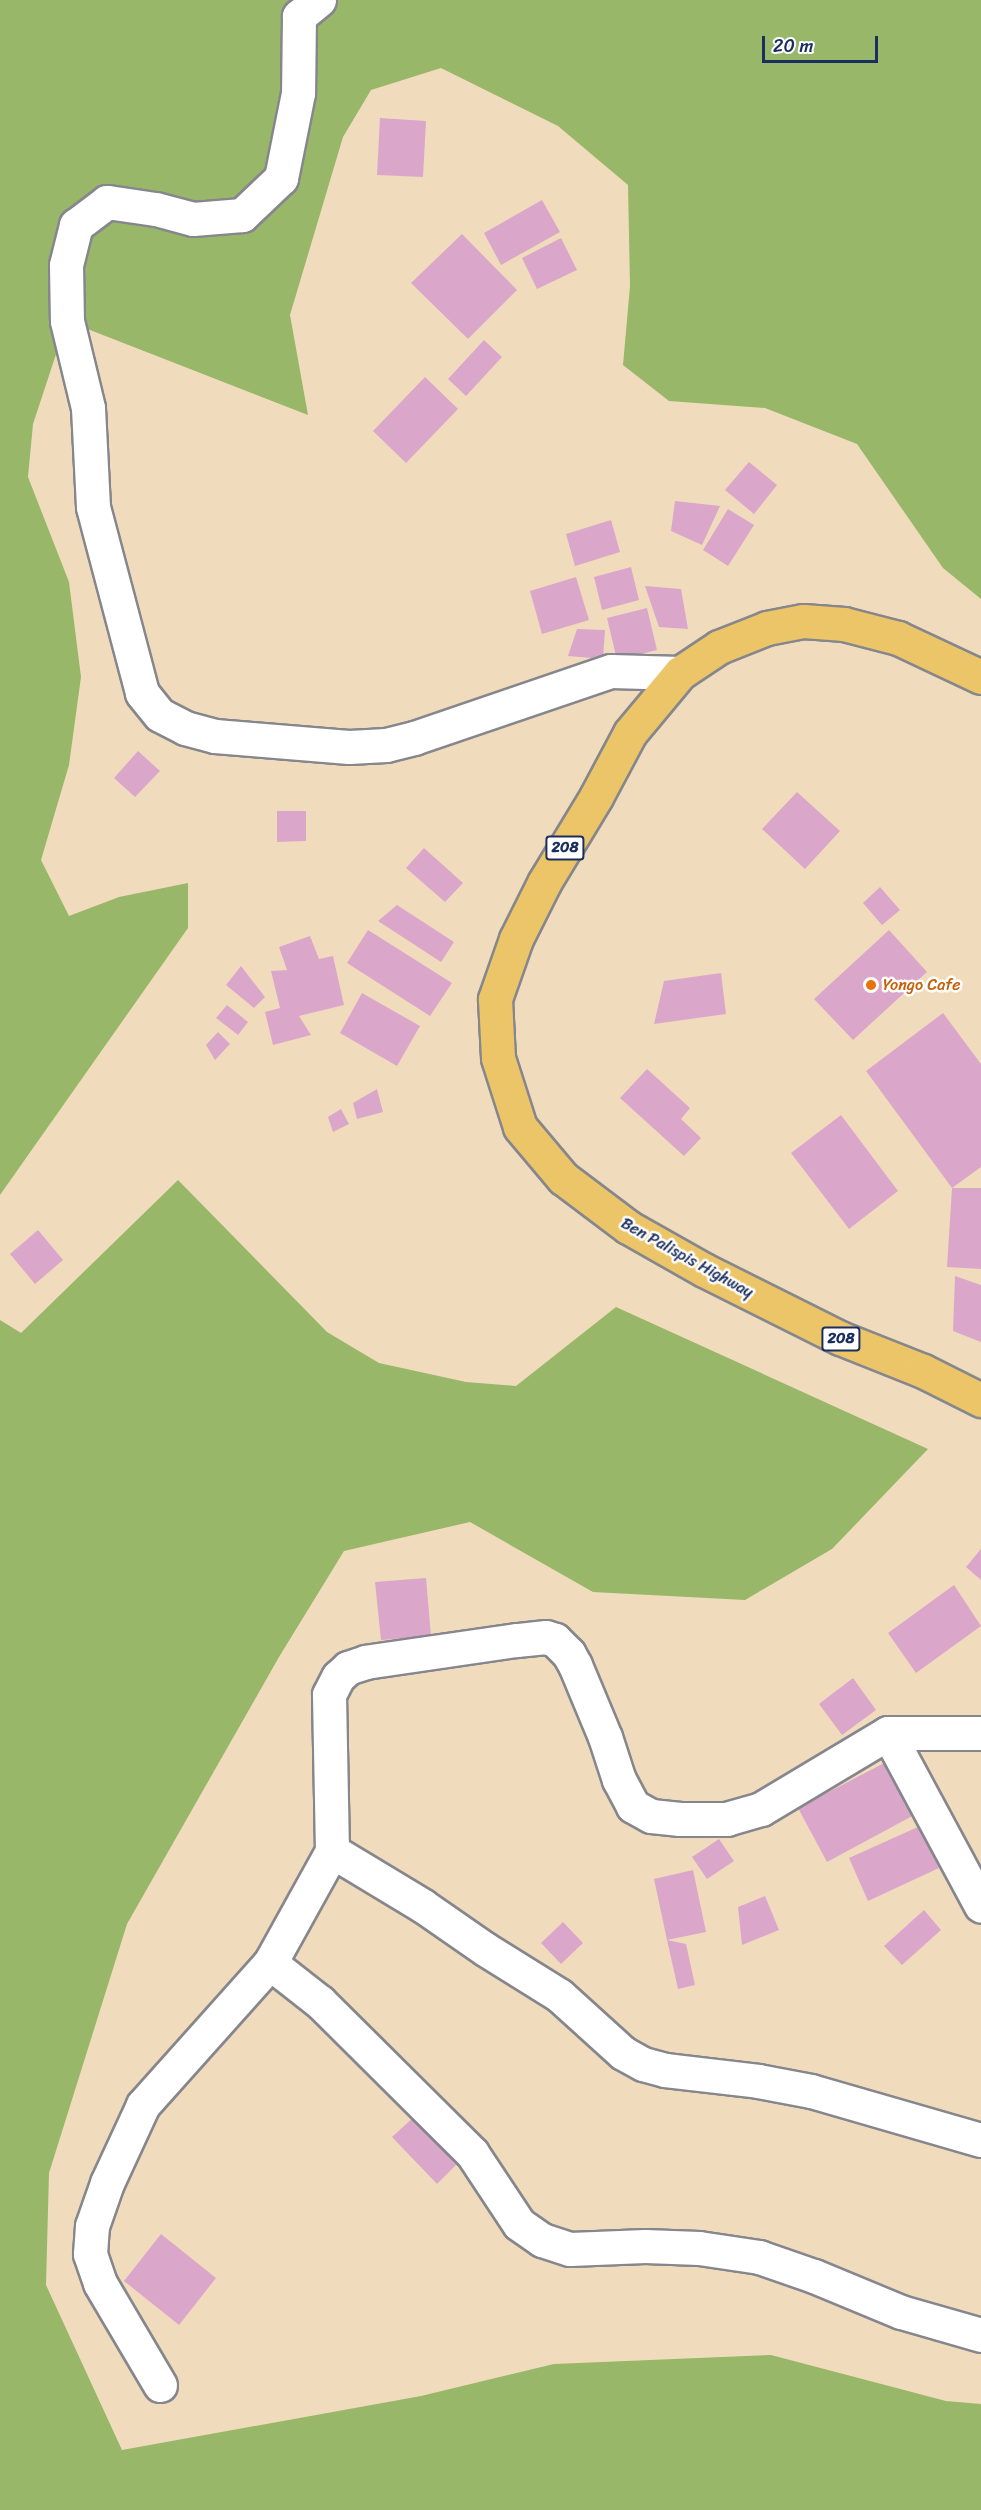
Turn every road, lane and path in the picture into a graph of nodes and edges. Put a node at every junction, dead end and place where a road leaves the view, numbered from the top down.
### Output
1 (320, 0) edge
2 (680, 673) junction
3 (981, 677) edge
4 (981, 1400) edge
5 (888, 1733) junction
6 (981, 1733) edge
7 (332, 1851) junction
8 (981, 1906) edge
9 (270, 1963) junction
10 (981, 2140) edge
11 (981, 2335) edge
12 (160, 2385) dead end

1 - 2 street
2 - 3 main road, Ben Palispis Highway / 208
2 - 4 main road, Ben Palispis Highway / 208
5 - 6 street
5 - 7 street
5 - 8 street
7 - 9 street
7 - 10 street
9 - 11 street
9 - 12 street

